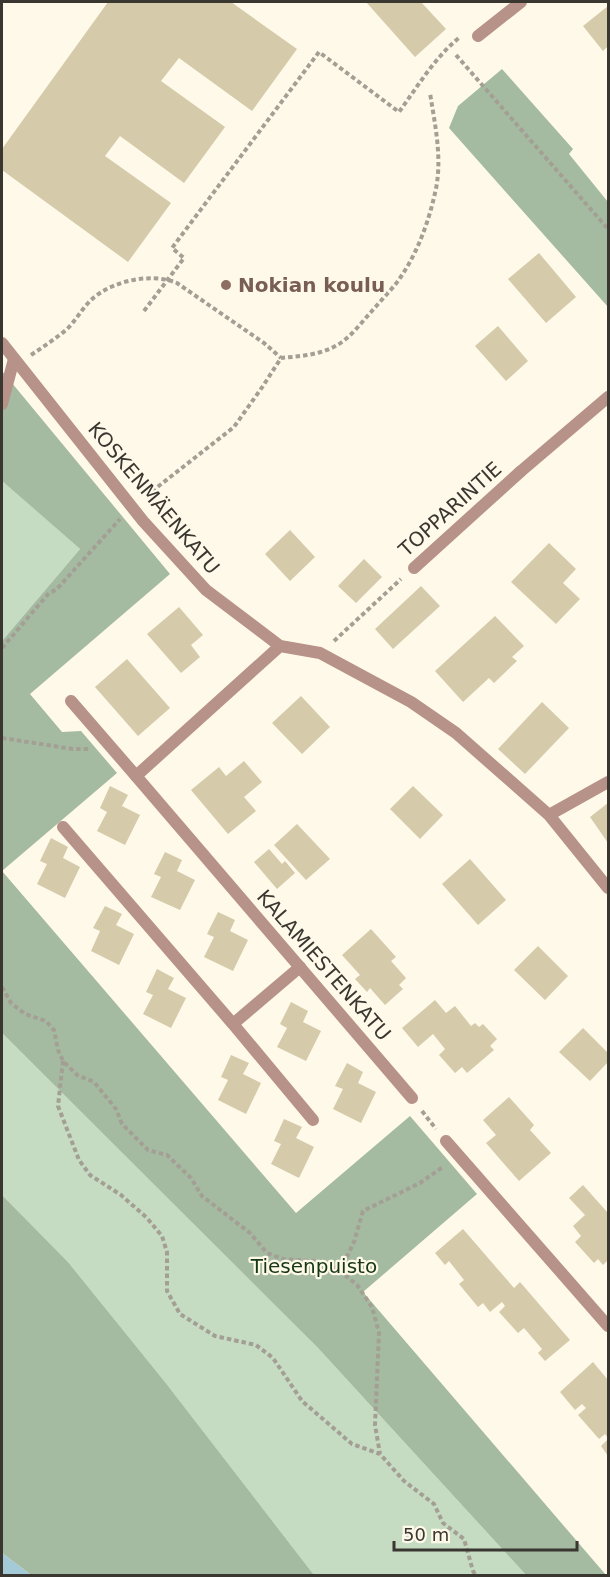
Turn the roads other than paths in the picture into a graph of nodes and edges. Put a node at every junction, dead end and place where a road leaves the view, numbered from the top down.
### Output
1 (521, 2) edge
2 (478, 36) dead end
3 (2, 343) edge
4 (16, 362) junction
5 (609, 397) edge
6 (2, 404) edge
7 (414, 568) road end
8 (280, 646) junction
9 (71, 701) dead end
10 (136, 776) junction
11 (609, 782) edge
12 (549, 814) junction
13 (63, 827) dead end
14 (609, 888) edge
15 (300, 967) junction
16 (233, 1024) junction
17 (412, 1098) road end
18 (313, 1120) dead end
19 (446, 1141) road end
20 (609, 1326) edge

1 - 2 street
3 - 4 street, KOSKENMÄENKATU
4 - 6 street
4 - 8 street, KOSKENMÄENKATU
5 - 7 street, TOPPARINTIE
8 - 10 street
8 - 12 street, KOSKENMÄENKATU
9 - 10 street, KALAMIESTENKATU
10 - 15 street, KALAMIESTENKATU
11 - 12 street
12 - 14 street, KOSKENMÄENKATU
13 - 16 street
15 - 16 street
15 - 17 street, KALAMIESTENKATU
16 - 18 street
19 - 20 street

